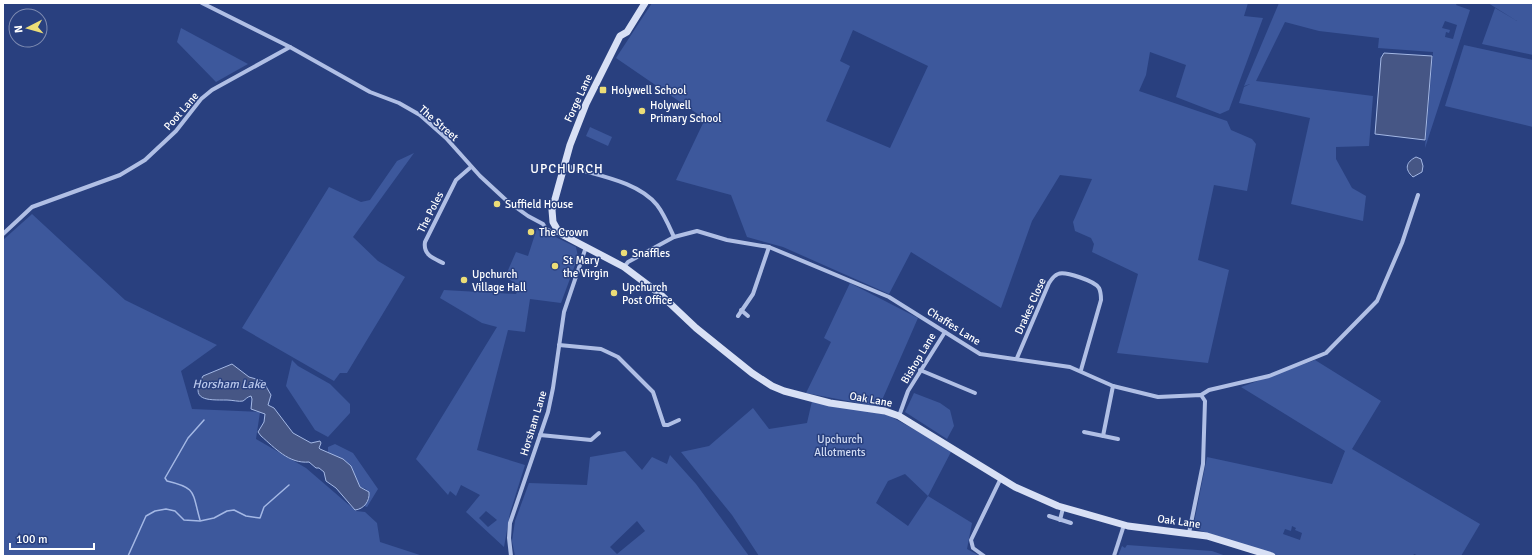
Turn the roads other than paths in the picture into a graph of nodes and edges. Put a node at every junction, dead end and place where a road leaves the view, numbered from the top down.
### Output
1 (202, 3) edge
2 (645, 3) edge
3 (290, 47) junction
4 (564, 165) junction
5 (471, 167) junction
6 (1418, 196) dead end
7 (552, 213) joint
8 (553, 222) junction
9 (543, 224) junction
10 (560, 233) junction
11 (3, 234) edge
12 (674, 237) junction
13 (586, 247) junction
14 (769, 247) junction
15 (443, 263) dead end
16 (624, 267) junction
17 (741, 310) junction
18 (738, 316) dead end
19 (748, 316) dead end
20 (945, 332) junction
21 (559, 345) junction
22 (1017, 358) junction
23 (920, 370) junction
24 (1081, 370) junction
25 (1113, 386) junction
26 (975, 393) dead end
27 (1201, 395) junction
28 (898, 416) junction
29 (678, 420) dead end
30 (1084, 432) dead end
31 (599, 433) dead end
32 (540, 435) junction
33 (1103, 436) junction
34 (1118, 439) dead end
35 (1001, 478) junction
36 (1062, 508) junction
37 (1049, 516) dead end
38 (1060, 520) junction
39 (1071, 522) dead end
40 (1124, 525) junction
41 (1189, 533) junction
42 (511, 556) edge
43 (984, 556) edge
44 (1114, 556) edge
45 (1272, 556) edge

1 - 3 street
2 - 4 street, Forge Lane
3 - 5 street, The Street
3 - 11 street, Poot Lane
4 - 7 street, Forge Lane
4 - 12 street
5 - 9 street, The Street
5 - 15 street, The Poles
6 - 27 street
7 - 8 street, Oak Lane
8 - 9 street
8 - 10 street, Oak Lane
9 - 10 street, The Street
10 - 13 street, Oak Lane
12 - 14 street, Chaffes Lane
12 - 16 street, Chaffes Lane
13 - 16 street, Oak Lane
13 - 21 street, Horsham Lane
14 - 17 street
14 - 20 street, Chaffes Lane
16 - 28 street, Oak Lane
17 - 18 street
17 - 19 street
20 - 22 street, Chaffes Lane
20 - 23 street, Bishop Lane
21 - 29 street
21 - 32 street, Horsham Lane
22 - 24 street, Chaffes Lane
22 - 24 street, Drakes Close
23 - 26 street
23 - 28 street, Bishop Lane
24 - 25 street, Chaffes Lane
25 - 27 street, Chaffes Lane
25 - 33 street
27 - 41 street
28 - 35 street, Oak Lane
30 - 33 street
31 - 32 street
32 - 42 street, Horsham Lane
33 - 34 street
35 - 36 street, Oak Lane
35 - 43 street
36 - 38 street
36 - 40 street, Oak Lane
37 - 38 street
38 - 39 street
40 - 41 street, Oak Lane
40 - 44 street
41 - 45 street, Oak Lane

